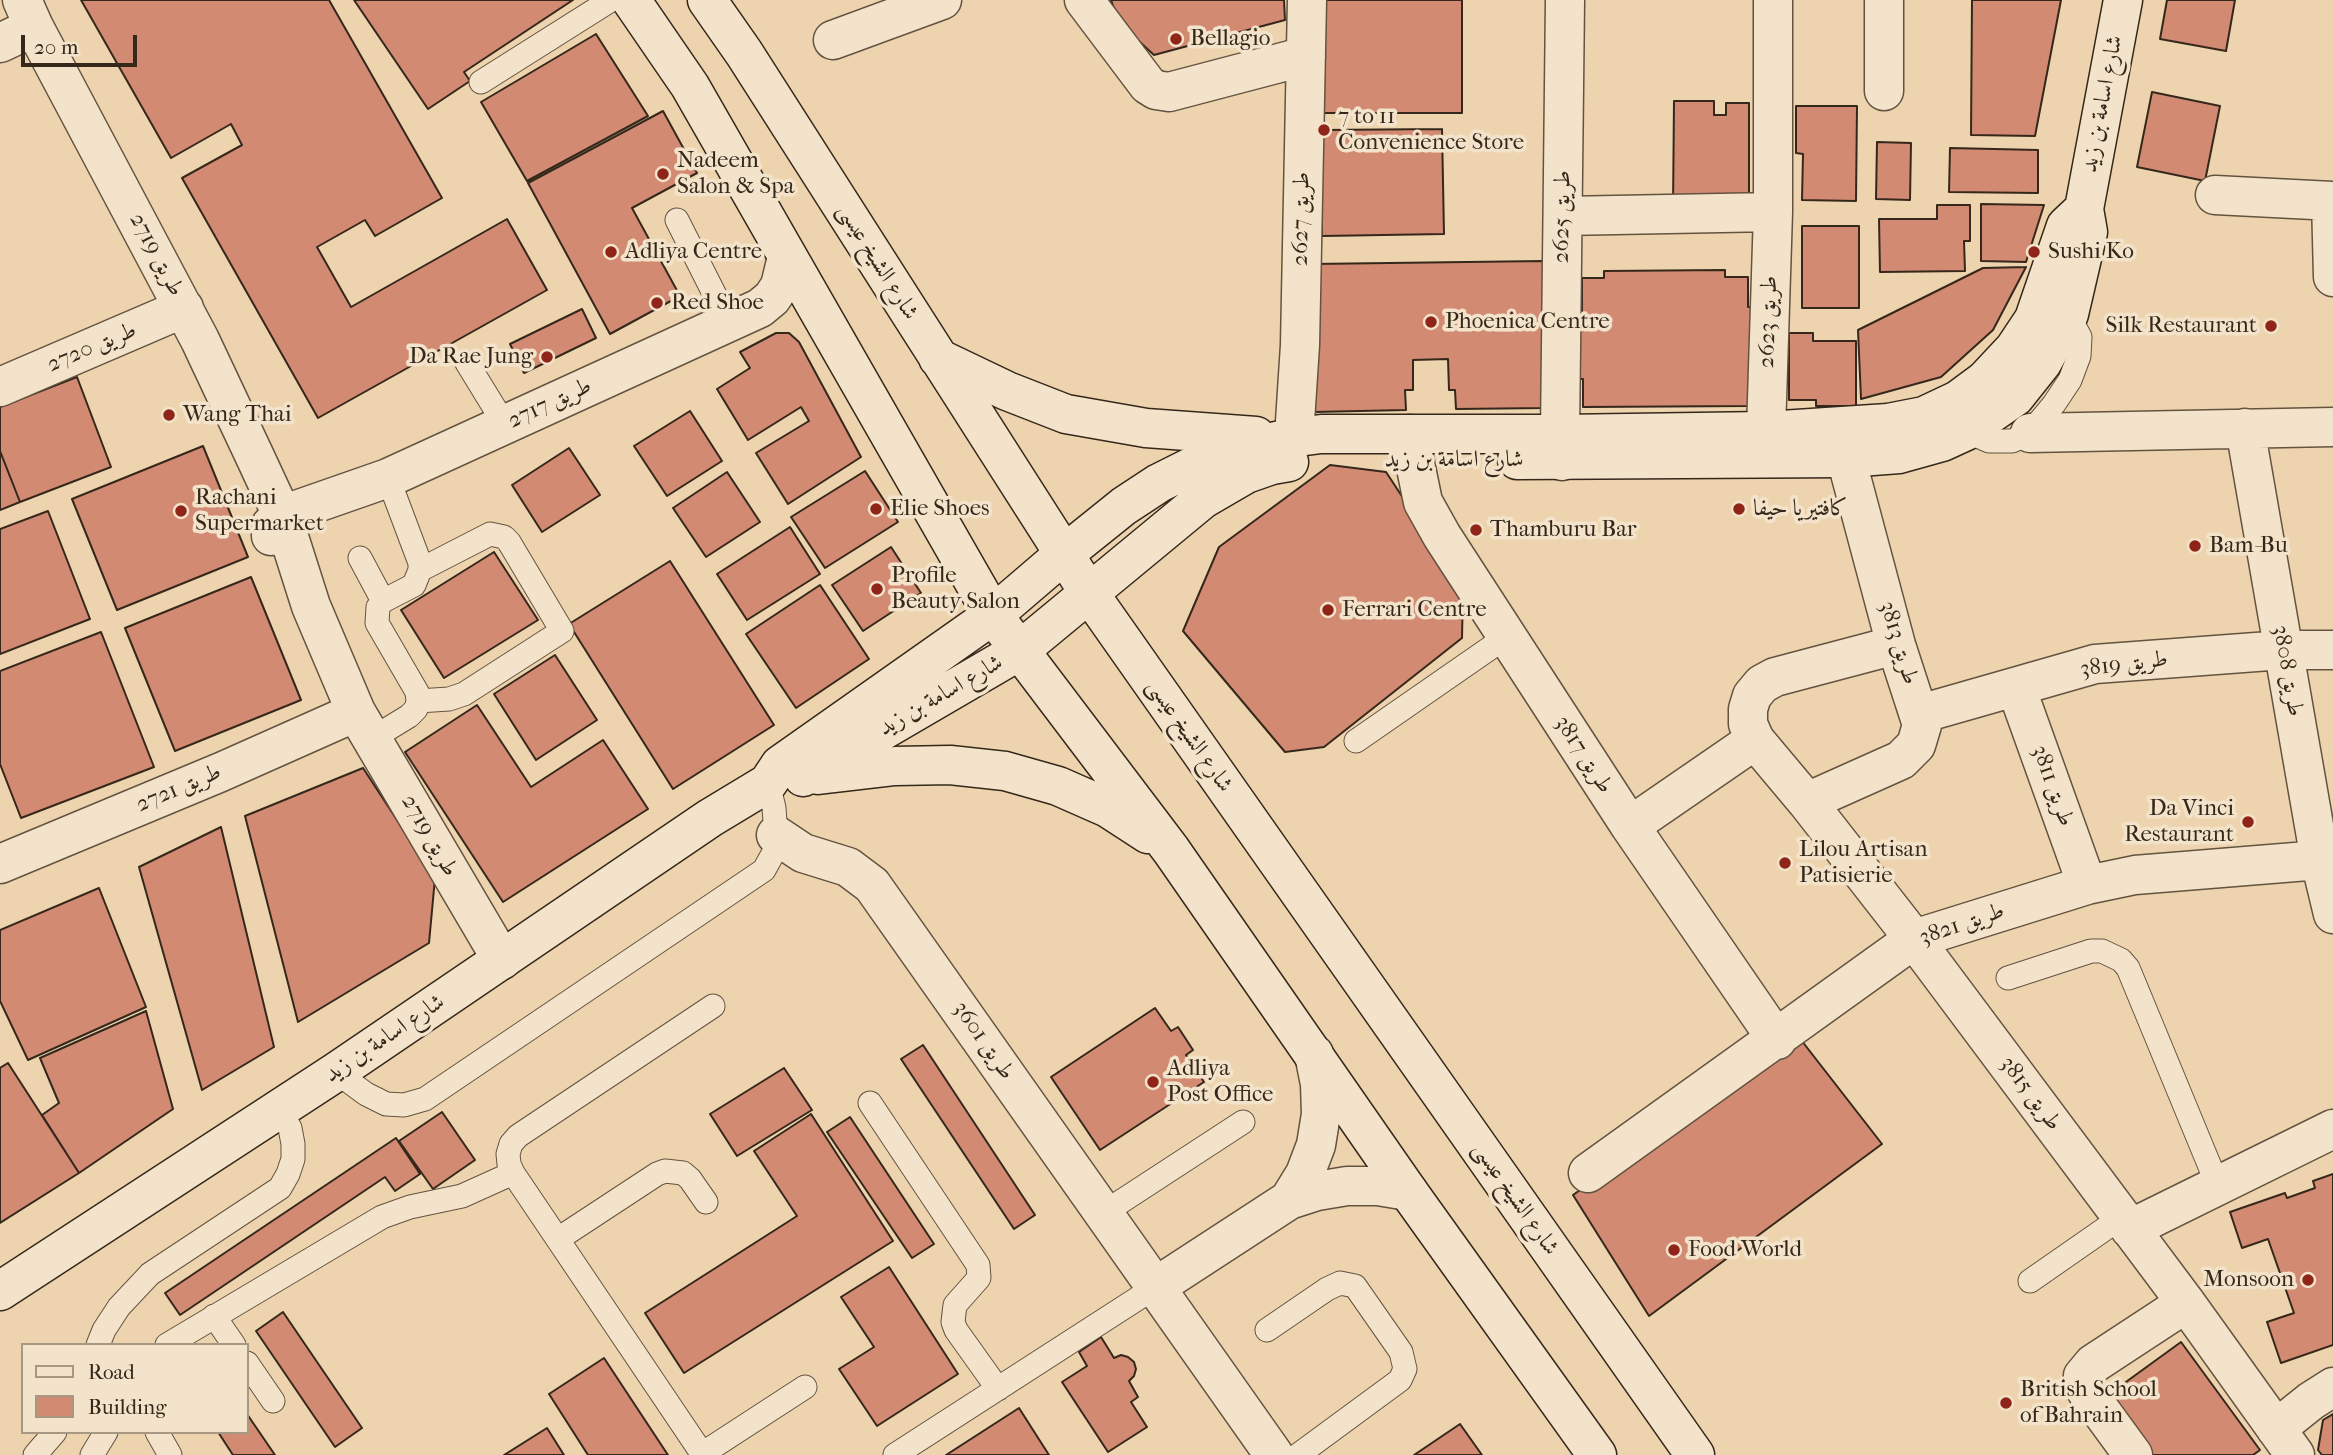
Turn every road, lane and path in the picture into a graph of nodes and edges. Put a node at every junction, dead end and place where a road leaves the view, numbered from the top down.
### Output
1 (611, 0) edge
2 (631, 0) edge
3 (707, 0) edge
4 (942, 0) edge
5 (1084, 0) edge
6 (1307, 0) edge
7 (1565, 0) edge
8 (1773, 0) edge
9 (1884, 0) edge
10 (2123, 0) edge
11 (28, 14) edge
12 (833, 40) dead end
13 (0, 43) edge
14 (1306, 57) junction
15 (481, 82) dead end
16 (1884, 91) dead end
17 (2215, 195) dead end
18 (2332, 201) edge
19 (1773, 212) junction
20 (1563, 216) junction
21 (677, 220) dead end
22 (787, 257) junction
23 (2333, 277) edge
24 (2057, 302) junction
25 (184, 309) junction
26 (729, 323) junction
27 (938, 358) junction
28 (467, 363) dead end
29 (0, 387) edge
30 (505, 425) junction
31 (2333, 427) edge
32 (2245, 428) junction
33 (1821, 429) junction
34 (1766, 431) junction
35 (1966, 431) junction
36 (2030, 433) junction
37 (1292, 438) junction
38 (1411, 446) junction
39 (1561, 448) junction
40 (1846, 458) junction
41 (388, 478) junction
42 (282, 514) junction
43 (1063, 555) junction
44 (360, 558) dead end
45 (420, 570) junction
46 (1089, 593) junction
47 (383, 601) junction
48 (993, 615) junction
49 (1506, 637) junction
50 (1896, 645) junction
51 (2283, 650) junction
52 (2333, 650) edge
53 (1019, 651) junction
54 (2016, 687) junction
55 (418, 701) junction
56 (1920, 714) junction
57 (365, 725) junction
58 (1755, 740) junction
59 (1356, 741) dead end
60 (785, 780) junction
61 (1807, 802) junction
62 (1630, 826) junction
63 (776, 835) junction
64 (1171, 850) junction
65 (2, 856) edge
66 (2320, 860) junction
67 (2087, 885) junction
68 (2333, 914) edge
69 (1914, 939) junction
70 (502, 960) junction
71 (2008, 978) dead end
72 (713, 1006) dead end
73 (1777, 1040) junction
74 (1314, 1054) junction
75 (336, 1072) junction
76 (870, 1103) dead end
77 (279, 1108) junction
78 (1243, 1122) dead end
79 (2333, 1129) edge
80 (513, 1173) junction
81 (1588, 1173) dead end
82 (2218, 1186) junction
83 (1408, 1191) junction
84 (1289, 1200) junction
85 (706, 1202) dead end
86 (1105, 1212) junction
87 (2126, 1223) junction
88 (558, 1239) junction
89 (2030, 1281) dead end
90 (1157, 1286) junction
91 (0, 1291) edge
92 (2186, 1303) junction
93 (214, 1316) junction
94 (1267, 1331) dead end
95 (99, 1343) edge
96 (170, 1343) edge
97 (233, 1343) edge
98 (248, 1364) edge
99 (805, 1387) dead end
100 (2333, 1387) edge
101 (998, 1389) junction
102 (273, 1401) dead end
103 (53, 1434) edge
104 (105, 1434) edge
105 (158, 1434) edge
106 (2286, 1442) edge
107 (703, 1454) edge
108 (35, 1455) edge
109 (92, 1455) edge
110 (170, 1455) edge
111 (895, 1455) edge
112 (1274, 1455) edge
113 (1298, 1455) edge
114 (1597, 1455) edge
115 (1695, 1455) edge
116 (2133, 1455) edge

1 - 15 lane
2 - 22 street
3 - 27 street, شارع الشيخ عيسى
4 - 12 street
5 - 14 street
6 - 14 street, طريق 2627
7 - 20 street, طريق 2625
8 - 19 street, طريق 2623
9 - 16 street
10 - 24 street, شارع اسامة بن زيد
11 - 13 street
11 - 25 street, طريق 2719
14 - 37 street, طريق 2627
17 - 18 street
18 - 23 street
19 - 20 street
19 - 34 street, طريق 2623
20 - 39 street, طريق 2625
21 - 26 lane
22 - 26 street, طريق 2717
22 - 48 street
24 - 33 street, شارع اسامة بن زيد
24 - 35 street, شارع اسامة بن زيد
24 - 36 lane
25 - 29 street, طريق 2720
25 - 42 street, طريق 2719
26 - 30 street, طريق 2717
27 - 37 street
27 - 43 street, شارع الشيخ عيسى
28 - 30 lane
30 - 41 street, طريق 2717
31 - 32 street
32 - 36 street
32 - 51 street, طريق 3808
33 - 34 street, شارع اسامة بن زيد
33 - 40 street, طريق 3813
34 - 39 street, شارع اسامة بن زيد
35 - 36 lane
35 - 40 street, شارع اسامة بن زيد
37 - 38 street, شارع اسامة بن زيد
37 - 43 street, شارع اسامة بن زيد
38 - 39 street, شارع اسامة بن زيد
38 - 46 street, شارع اسامة بن زيد
38 - 49 street, طريق 3817
39 - 40 street, شارع اسامة بن زيد
40 - 50 street, طريق 3813
41 - 42 street, طريق 2717
41 - 45 lane
42 - 57 street, طريق 2719
43 - 46 street, شارع الشيخ عيسى
43 - 48 street, شارع اسامة بن زيد
44 - 47 lane
45 - 47 lane
45 - 55 lane
46 - 53 street, شارع اسامة بن زيد
46 - 115 street, شارع الشيخ عيسى
47 - 55 lane
48 - 53 street
48 - 60 street, شارع اسامة بن زيد
49 - 59 lane
49 - 62 street, طريق 3817
50 - 56 street, طريق 3813
50 - 58 street
51 - 52 street, طريق 3819
51 - 54 street, طريق 3819
51 - 66 street, طريق 3808
53 - 60 street, شارع اسامة بن زيد
53 - 64 street
54 - 56 street, طريق 3819
54 - 67 street, طريق 3811
55 - 57 lane
56 - 61 street, طريق 3813
57 - 65 street, طريق 2721
57 - 70 street, طريق 2719
58 - 61 street, طريق 3815
58 - 62 street
60 - 63 lane
60 - 64 street
60 - 70 street, شارع اسامة بن زيد
61 - 69 street, طريق 3815
62 - 73 street, طريق 3817
63 - 75 lane
63 - 86 street, طريق 3601
64 - 74 street
66 - 67 street, طريق 3821
66 - 68 street, طريق 3808
67 - 69 street, طريق 3821
69 - 73 street, طريق 3821
69 - 87 street, طريق 3815
70 - 75 street, شارع اسامة بن زيد
71 - 82 lane
72 - 80 lane
73 - 81 street, طريق 3821
74 - 83 street
74 - 84 street
75 - 77 street, شارع اسامة بن زيد
76 - 101 lane
77 - 91 street, شارع اسامة بن زيد
77 - 95 lane
78 - 86 lane
79 - 82 street
80 - 88 lane
80 - 93 lane
82 - 87 street
83 - 84 street
83 - 114 street
84 - 90 street
85 - 88 lane
86 - 90 street, طريق 3601
87 - 89 lane
87 - 92 street, طريق 3815
88 - 107 lane
90 - 101 lane
90 - 112 street, طريق 3601
92 - 106 street, طريق 3815
92 - 116 street
93 - 96 lane
93 - 97 lane
94 - 113 lane
98 - 102 lane
99 - 107 lane
100 - 106 street
101 - 111 lane
103 - 108 lane
104 - 109 lane
105 - 110 lane

